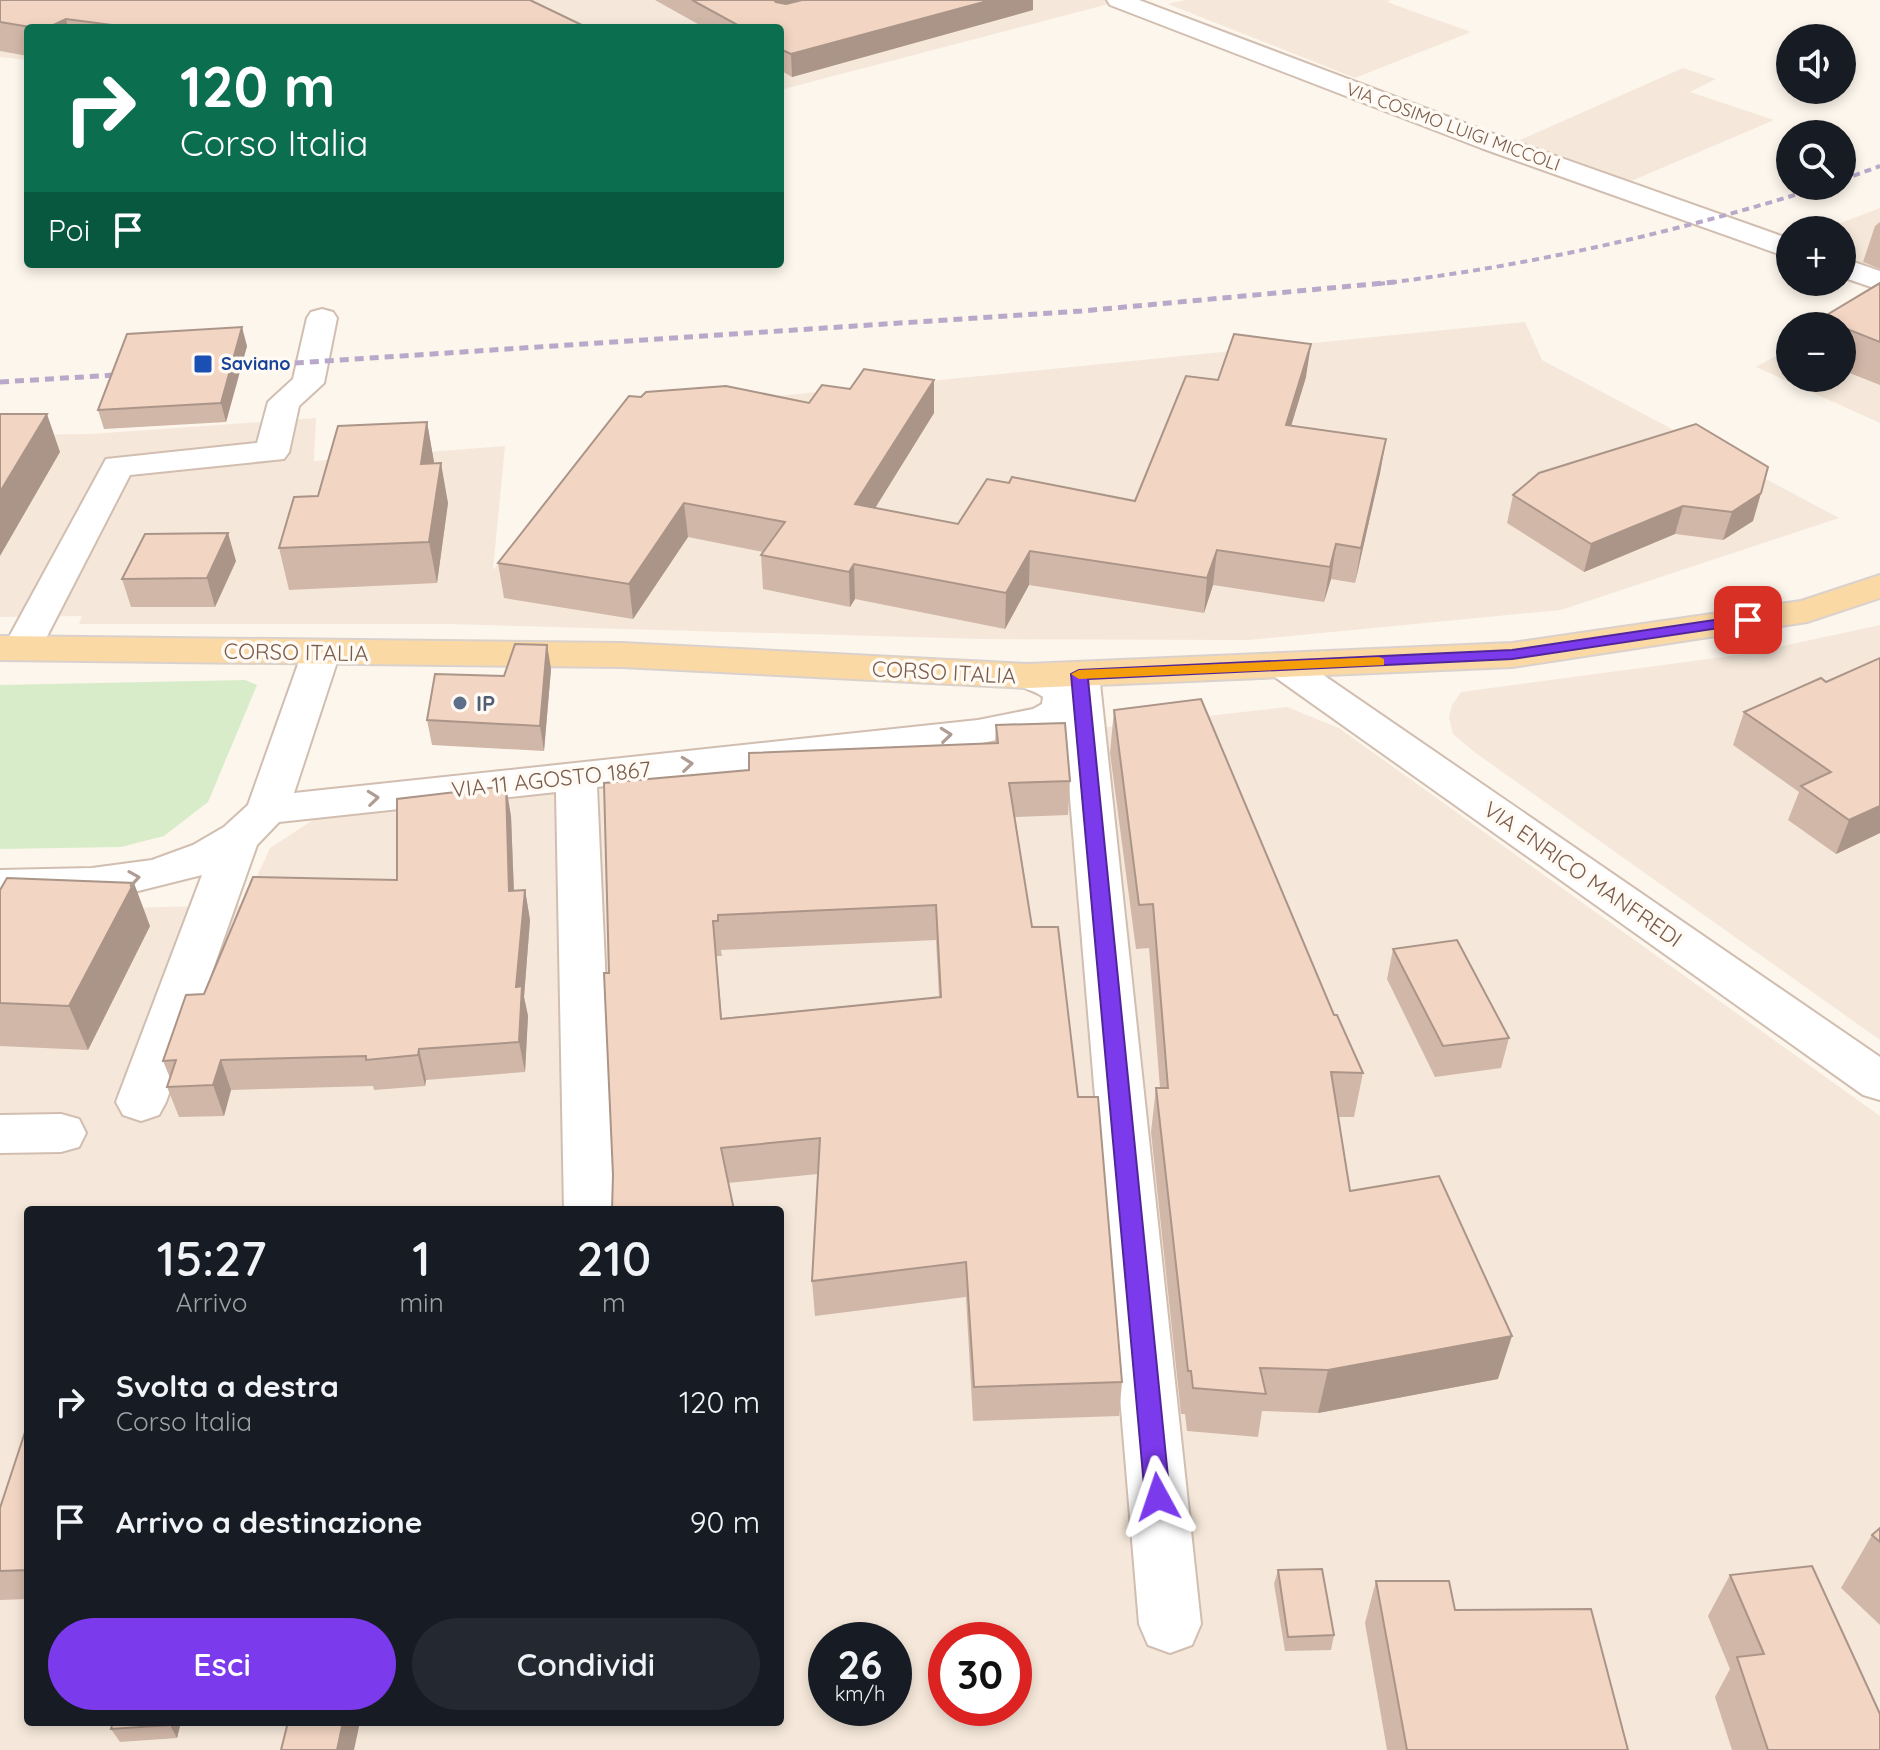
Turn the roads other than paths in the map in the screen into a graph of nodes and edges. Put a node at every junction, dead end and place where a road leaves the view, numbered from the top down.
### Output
1 (1118, 0) edge
2 (1776, 244) edge
3 (1856, 272) edge
4 (1880, 281) edge
5 (322, 318) dead end
6 (1880, 586) edge
7 (11, 648) edge
8 (321, 653) junction
9 (1286, 667) junction
10 (1079, 674) junction
11 (1028, 676) junction
12 (576, 776) junction
13 (252, 824) junction
14 (0, 885) edge
15 (1880, 1082) edge
16 (141, 1102) dead end
17 (61, 1133) dead end
18 (0, 1134) edge
19 (590, 1206) edge
20 (1170, 1624) dead end

1 - 2 street, VIA COSIMO LUIGI MICCOLI
3 - 4 street
5 - 7 street
6 - 9 main road, CORSO ITALIA
7 - 8 main road, CORSO ITALIA
8 - 11 main road, CORSO ITALIA
8 - 13 street
9 - 10 main road, CORSO ITALIA
9 - 15 street, VIA ENRICO MANFREDI
10 - 11 main road, CORSO ITALIA
10 - 20 street
12 -> 11 street, VIA 11 AGOSTO 1867
13 -> 12 street, VIA 11 AGOSTO 1867
12 - 19 street
14 -> 13 street, VIA 11 AGOSTO 1867
13 - 16 street
17 - 18 street

